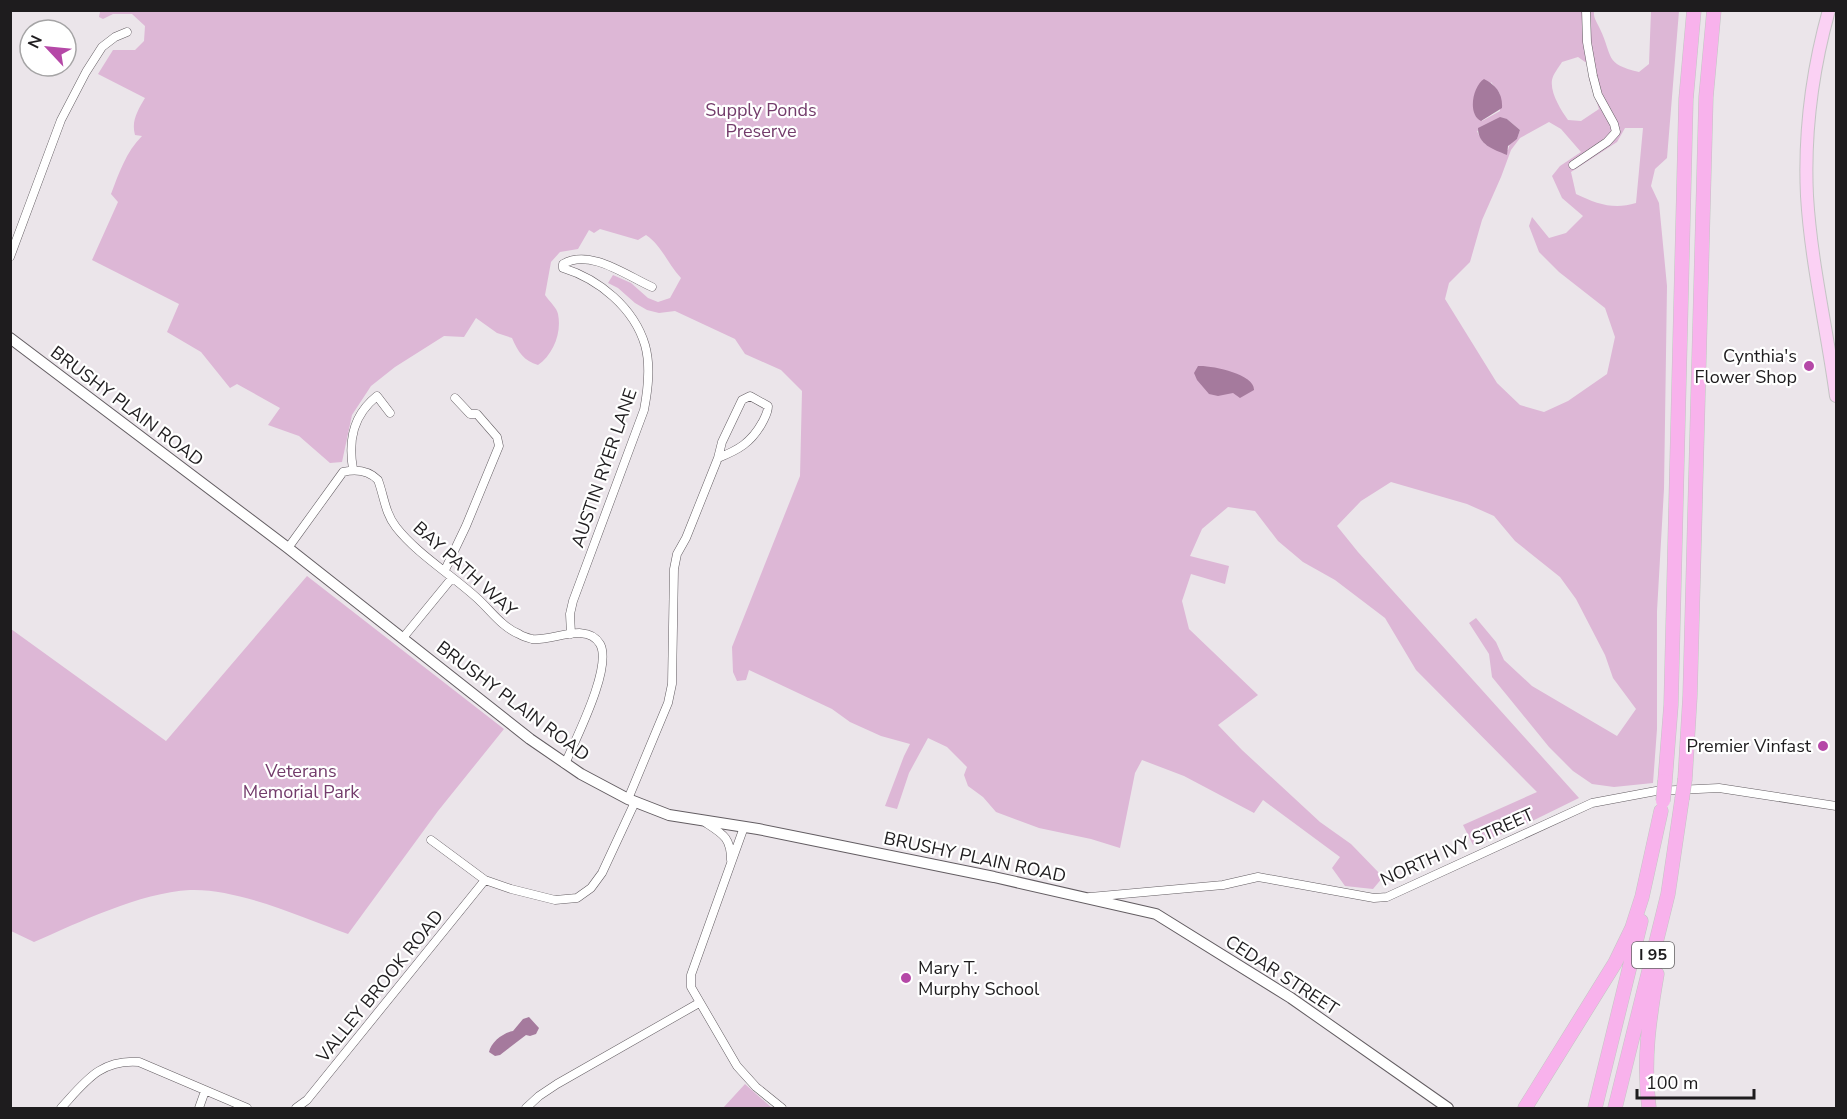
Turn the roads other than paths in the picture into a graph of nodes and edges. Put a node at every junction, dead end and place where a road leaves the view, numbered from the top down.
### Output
1 (1586, 10) edge
2 (1694, 10) edge
3 (1714, 10) edge
4 (1829, 10) edge
5 (127, 32) dead end
6 (1573, 165) dead end
7 (10, 257) edge
8 (652, 287) dead end
9 (10, 338) edge
10 (1836, 396) edge
11 (454, 398) dead end
12 (390, 413) dead end
13 (718, 458) junction
14 (353, 470) junction
15 (288, 548) junction
16 (445, 570) junction
17 (452, 578) junction
18 (571, 634) junction
19 (402, 639) junction
20 (565, 764) junction
21 (631, 800) junction
22 (1662, 806) junction
23 (1836, 806) edge
24 (703, 821) junction
25 (744, 827) junction
26 (431, 840) dead end
27 (731, 864) junction
28 (485, 880) junction
29 (1668, 894) junction
30 (1085, 897) junction
31 (699, 1003) junction
32 (205, 1090) junction
33 (61, 1108) edge
34 (199, 1108) edge
35 (247, 1108) edge
36 (296, 1108) edge
37 (526, 1108) edge
38 (782, 1108) edge
39 (1448, 1108) edge
40 (1525, 1108) edge
41 (1595, 1108) edge
42 (1615, 1108) edge
43 (1649, 1108) edge

1 - 6 street
2 - 22 highway, I 95, bridge
3 - 29 highway, I 95, bridge
4 - 10 main road
5 - 7 street
8 - 18 street, AUSTIN RYER LANE
9 - 15 main road, BRUSHY PLAIN ROAD
11 - 16 street
12 - 14 street
13 - 13 street
13 - 21 street
14 - 15 street
14 - 16 street, BAY PATH WAY
15 - 19 main road, BRUSHY PLAIN ROAD
16 - 17 street, BAY PATH WAY
17 - 18 street, BAY PATH WAY
17 - 19 street
18 - 20 street, BAY PATH WAY
19 - 20 main road, BRUSHY PLAIN ROAD
20 - 21 main road, BRUSHY PLAIN ROAD
21 - 24 main road, BRUSHY PLAIN ROAD
21 - 28 street
22 - 40 highway
22 - 41 highway, I 95
23 - 30 street, NORTH IVY STREET
24 - 25 main road, BRUSHY PLAIN ROAD
24 - 27 street
25 - 27 street
25 - 30 main road, BRUSHY PLAIN ROAD
26 - 28 street
27 - 31 street
28 - 36 street, VALLEY BROOK ROAD
29 - 42 highway, I 95
29 - 43 highway
30 - 39 main road, CEDAR STREET
31 - 37 street
31 - 38 street
32 - 33 street
32 - 34 street
32 - 35 street

